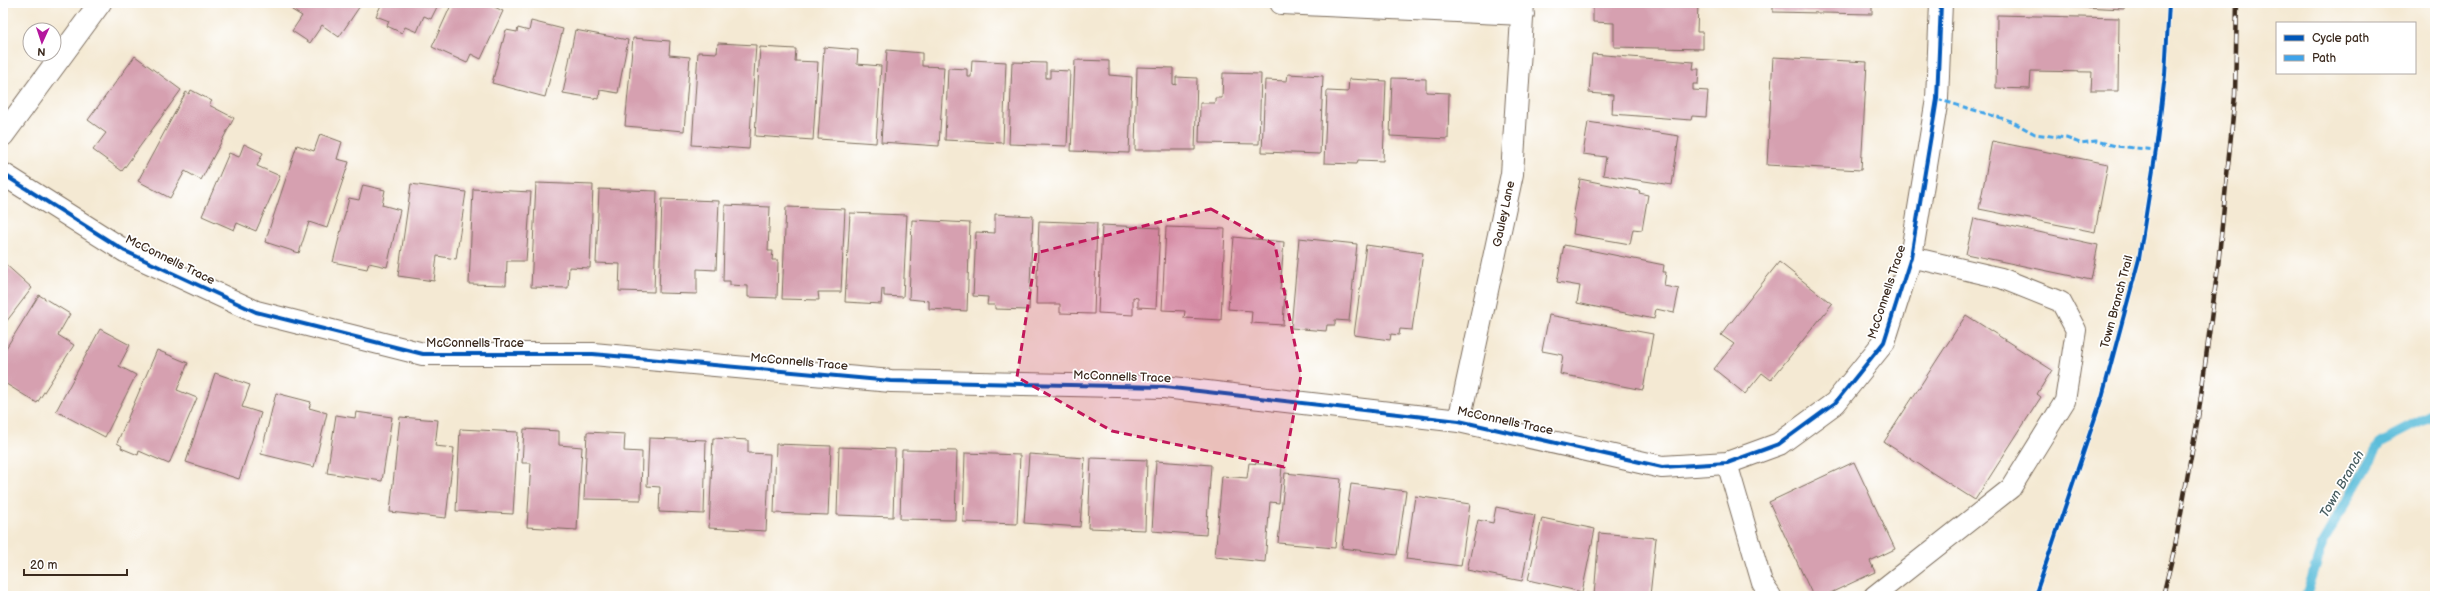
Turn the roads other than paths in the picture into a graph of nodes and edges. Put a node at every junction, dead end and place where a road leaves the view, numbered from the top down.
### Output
1 (100, 3) edge
2 (1281, 3) edge
3 (1941, 3) edge
4 (1523, 9) edge
5 (3, 136) edge
6 (3, 174) edge
7 (1911, 257) junction
8 (1459, 421) junction
9 (1727, 463) junction
10 (1771, 596) edge
11 (1874, 596) edge

1 - 5 street
2 - 4 street
3 - 7 street, McConnells Trace
4 - 8 street, Gauley Lane
6 - 8 street, McConnells Trace
7 - 9 street, McConnells Trace
7 - 11 lane
8 - 9 street, McConnells Trace
9 - 10 lane

